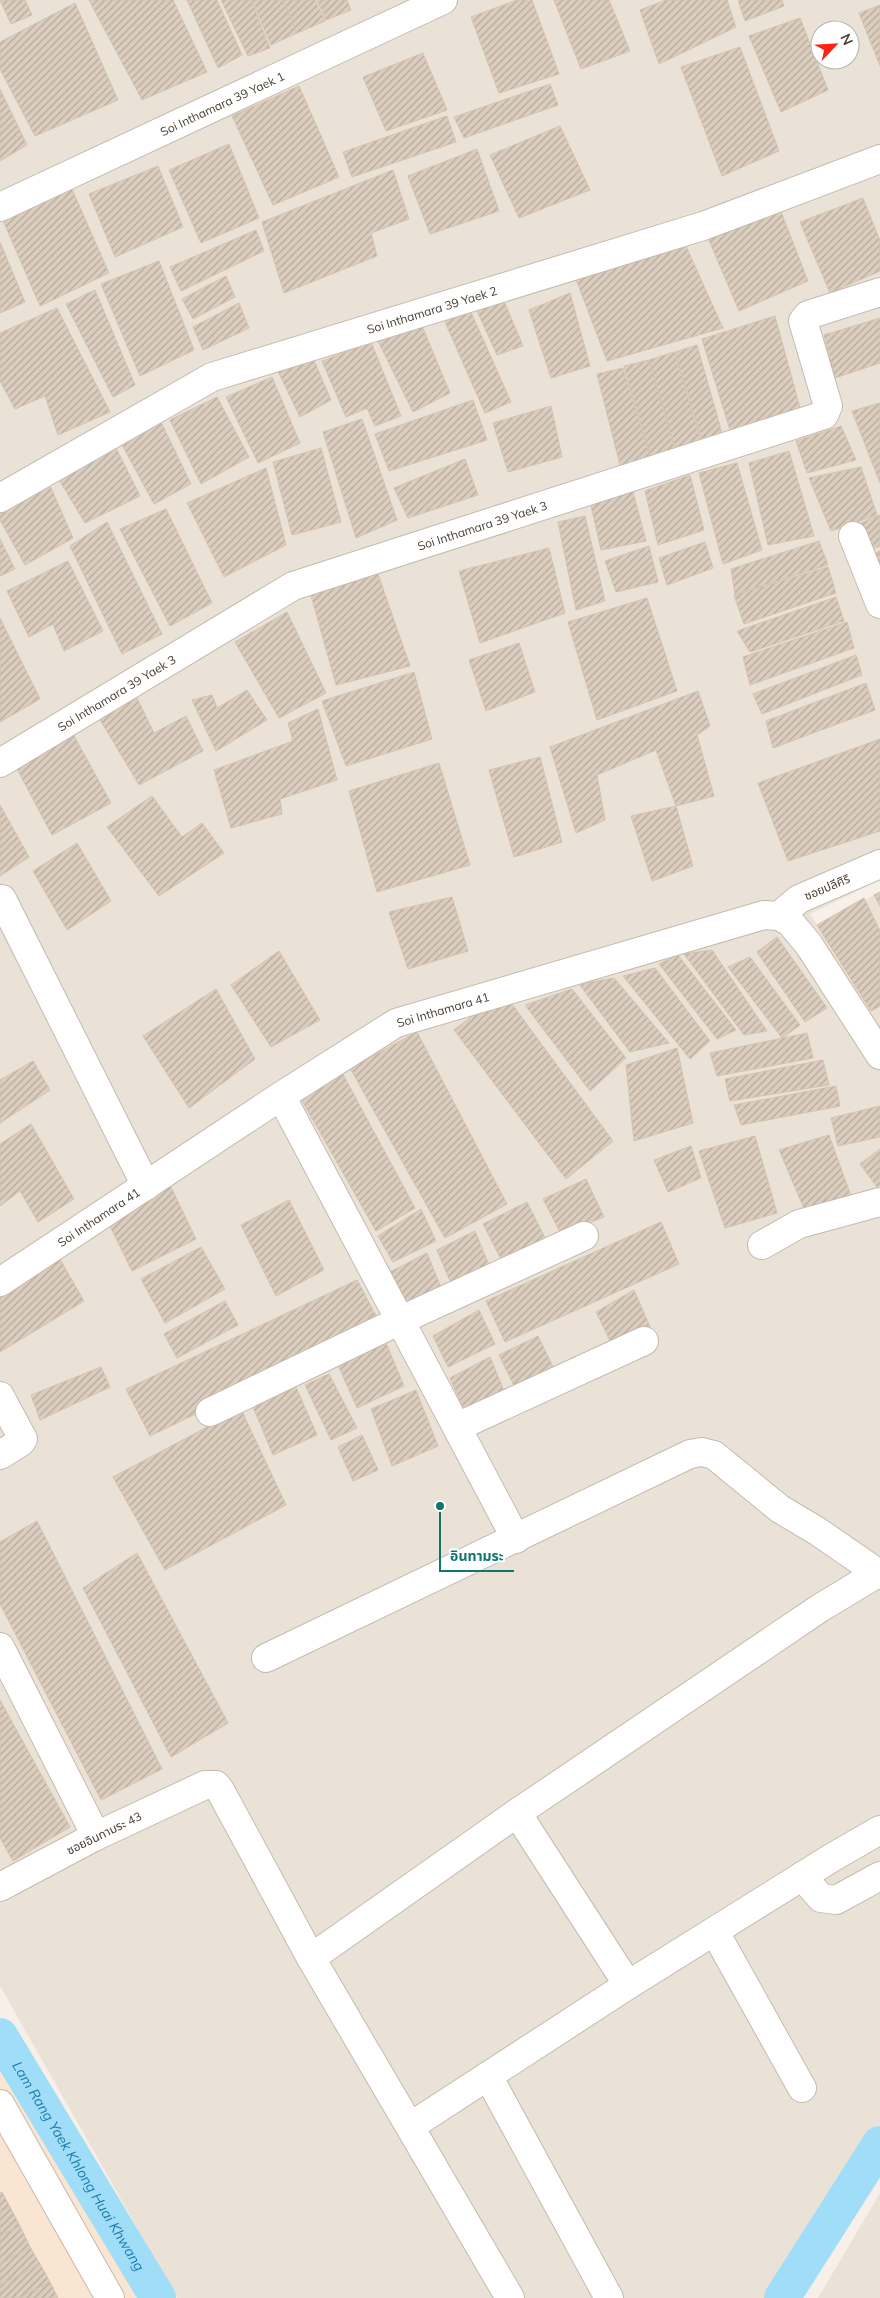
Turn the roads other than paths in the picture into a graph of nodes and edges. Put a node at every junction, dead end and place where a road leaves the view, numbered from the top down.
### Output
1 (443, 0) edge
2 (880, 159) edge
3 (0, 206) edge
4 (880, 292) edge
5 (0, 498) edge
6 (854, 536) dead end
7 (880, 604) edge
8 (0, 763) edge
9 (880, 864) edge
10 (2, 899) dead end
11 (779, 916) junction
12 (880, 1054) edge
13 (281, 1096) junction
14 (146, 1186) junction
15 (880, 1202) edge
16 (584, 1236) dead end
17 (762, 1245) dead end
18 (0, 1282) edge
19 (401, 1320) junction
20 (644, 1341) dead end
21 (0, 1396) edge
22 (210, 1412) dead end
23 (457, 1427) junction
24 (0, 1455) edge
25 (516, 1539) junction
26 (879, 1574) edge
27 (0, 1647) edge
28 (266, 1658) dead end
29 (518, 1813) junction
30 (880, 1830) edge
31 (96, 1836) junction
32 (802, 1876) junction
33 (880, 1876) edge
34 (0, 1887) edge
35 (716, 1932) junction
36 (311, 1958) junction
37 (628, 1985) junction
38 (488, 2076) junction
39 (802, 2088) dead end
40 (0, 2104) edge
41 (411, 2126) junction
42 (110, 2298) edge
43 (510, 2298) edge
44 (609, 2298) edge

1 - 3 street, Soi Inthamara 39 Yaek 1
2 - 5 street, Soi Inthamara 39 Yaek 2
4 - 8 street, Soi Inthamara 39 Yaek 3
6 - 7 street
9 - 11 street, ซอยปลีศิริ
10 - 14 street
11 - 12 street
11 - 13 street, Soi Inthamara 41
13 - 14 street, Soi Inthamara 41
13 - 19 street
14 - 18 street, Soi Inthamara 41
15 - 17 street
16 - 19 street
19 - 22 street
19 - 23 street
20 - 23 street
21 - 24 street
23 - 25 street
25 - 26 street
25 - 28 street
26 - 29 street
27 - 31 street
29 - 36 street
29 - 37 street
30 - 32 street
31 - 34 street, ซอยอินทามระ 43
31 - 36 street, ซอยอินทามระ 43
32 - 33 street
32 - 35 street
35 - 37 street
35 - 39 street
36 - 41 street
37 - 38 street
38 - 41 street
38 - 44 street
40 - 42 street
41 - 43 street

